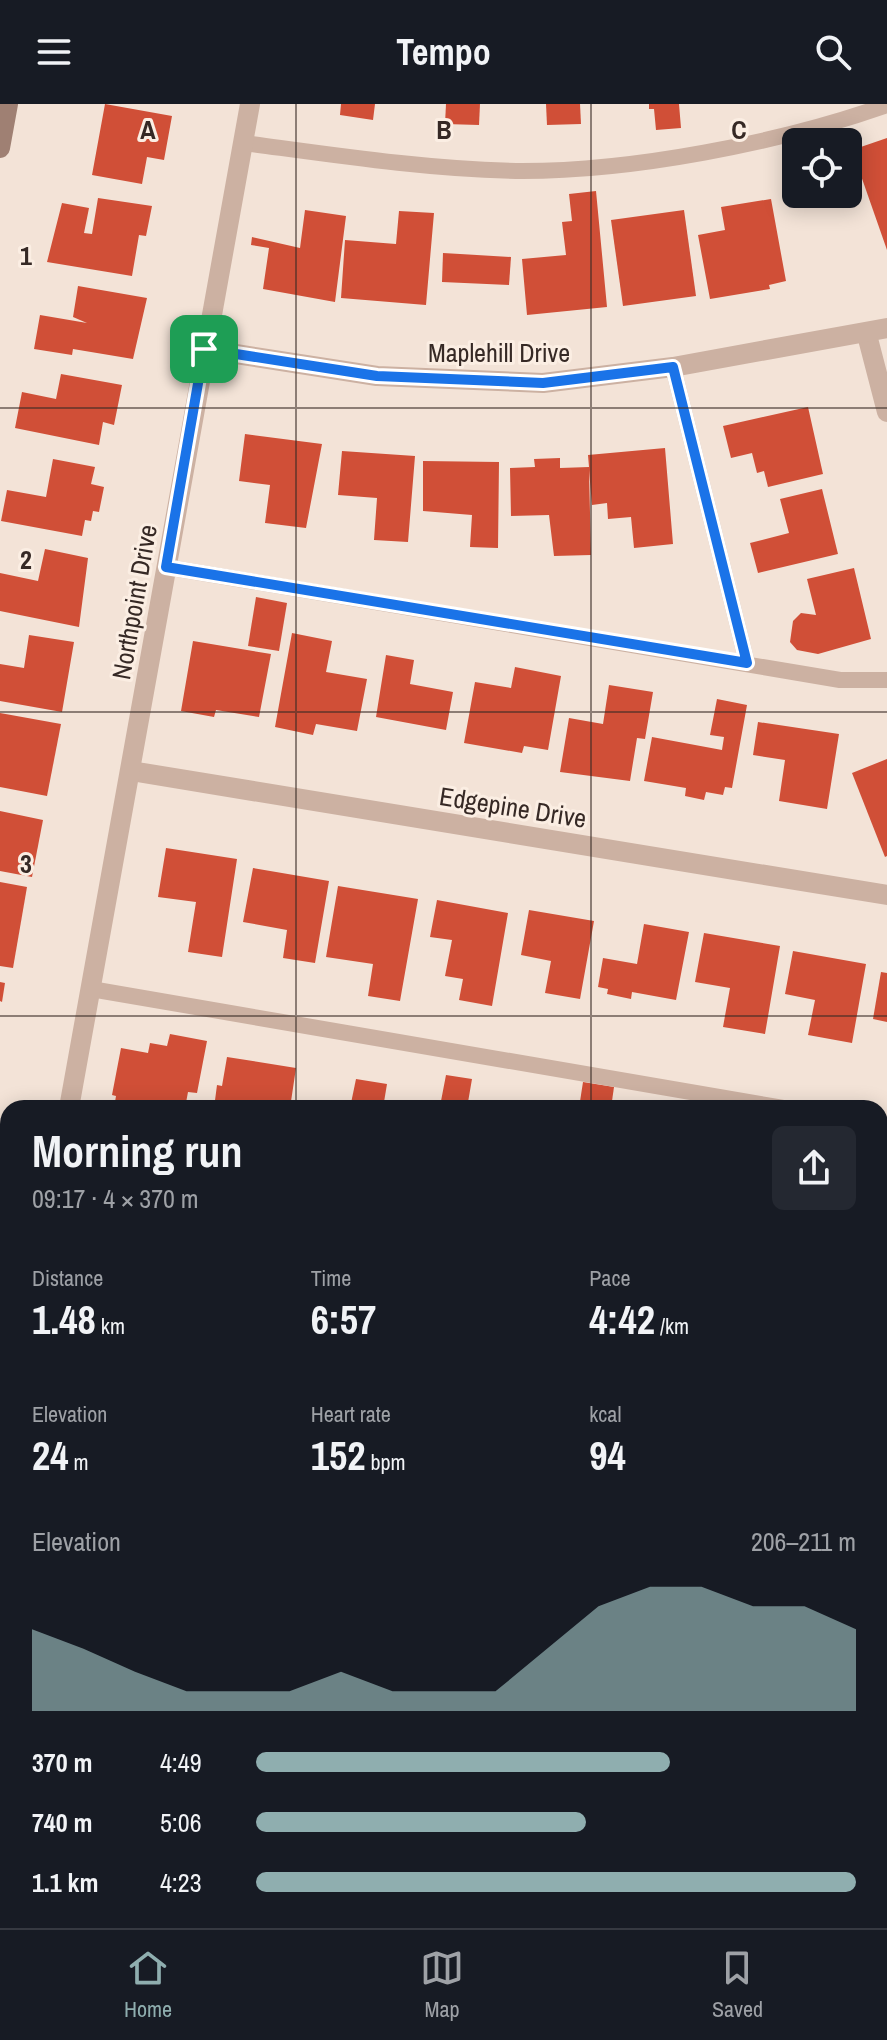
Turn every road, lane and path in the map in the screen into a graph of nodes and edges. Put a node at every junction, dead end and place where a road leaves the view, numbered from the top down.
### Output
1 (8, 104) edge
2 (250, 104) edge
3 (887, 105) edge
4 (244, 143) junction
5 (0, 148) edge
6 (887, 328) edge
7 (867, 335) junction
8 (204, 349) junction
9 (673, 367) junction
10 (887, 412) edge
11 (166, 567) junction
12 (747, 663) junction
13 (887, 680) edge
14 (131, 771) junction
15 (887, 895) edge
16 (91, 989) junction
17 (70, 1100) edge
18 (736, 1100) edge

1 - 5 main road
2 - 4 street, Northpoint Drive
3 - 4 lane
4 - 8 street, Northpoint Drive
6 - 7 street, Maplehill Drive
7 - 9 street, Maplehill Drive
7 - 10 street
8 - 9 street, Maplehill Drive
8 - 11 street, Northpoint Drive
9 - 12 lane
11 - 12 lane
11 - 14 street, Northpoint Drive
12 - 13 lane
14 - 15 street, Edgepine Drive
14 - 16 street, Northpoint Drive
16 - 17 street, Northpoint Drive
16 - 18 lane

